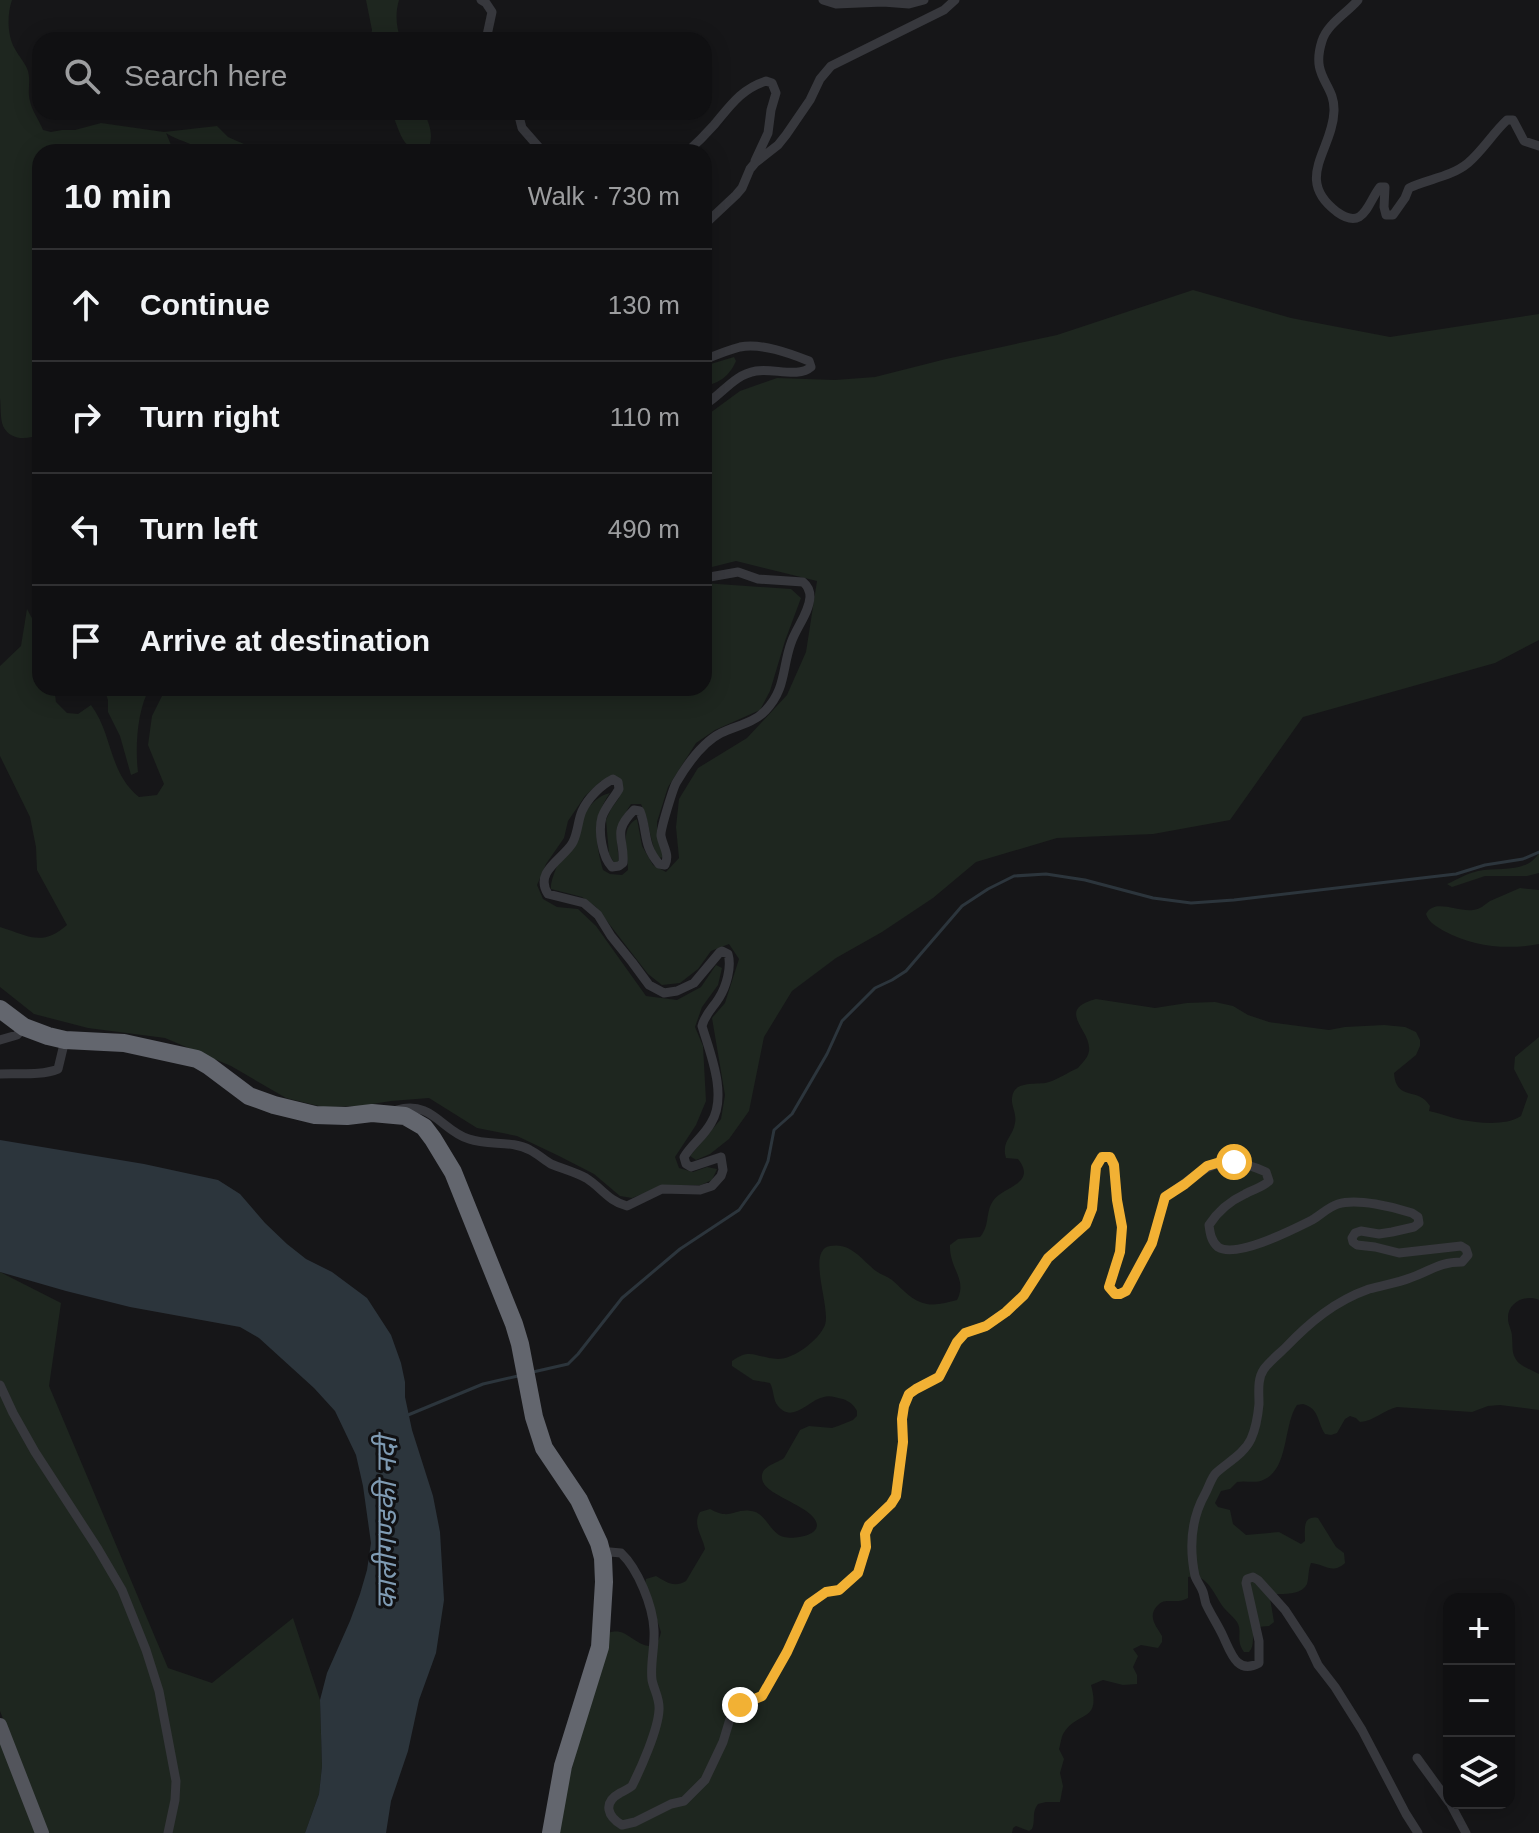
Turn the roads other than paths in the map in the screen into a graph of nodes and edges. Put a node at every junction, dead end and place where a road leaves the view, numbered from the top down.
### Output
1 (481, 0) edge
2 (823, 0) edge
3 (924, 0) edge
4 (955, 0) edge
5 (1358, 0) edge
6 (488, 32) edge
7 (520, 120) edge
8 (536, 144) edge
9 (695, 144) edge
10 (1539, 146) edge
11 (755, 163) junction
12 (712, 217) edge
13 (712, 357) edge
14 (712, 398) edge
15 (712, 577) edge
16 (0, 1009) edge
17 (24, 1027) junction
18 (0, 1040) edge
19 (65, 1040) junction
20 (0, 1074) edge
21 (388, 1116) junction
22 (0, 1385) edge
23 (603, 1558) junction
24 (0, 1725) edge
25 (1417, 1758) dead end
26 (1443, 1794) edge
27 (1453, 1809) edge
28 (42, 1833) edge
29 (168, 1833) edge
30 (551, 1833) edge
31 (1418, 1833) edge
32 (1466, 1833) edge

1 - 6 street
2 - 3 street
4 - 11 street
5 - 10 street
7 - 8 street
9 - 11 street
11 - 12 street
13 - 14 street
15 - 21 street
16 - 17 highway
17 - 18 street
17 - 19 highway
19 - 20 street
19 - 21 highway
21 - 23 highway
22 - 29 street
23 - 30 highway
23 - 31 street
24 - 28 main road
25 - 26 street
27 - 32 street

